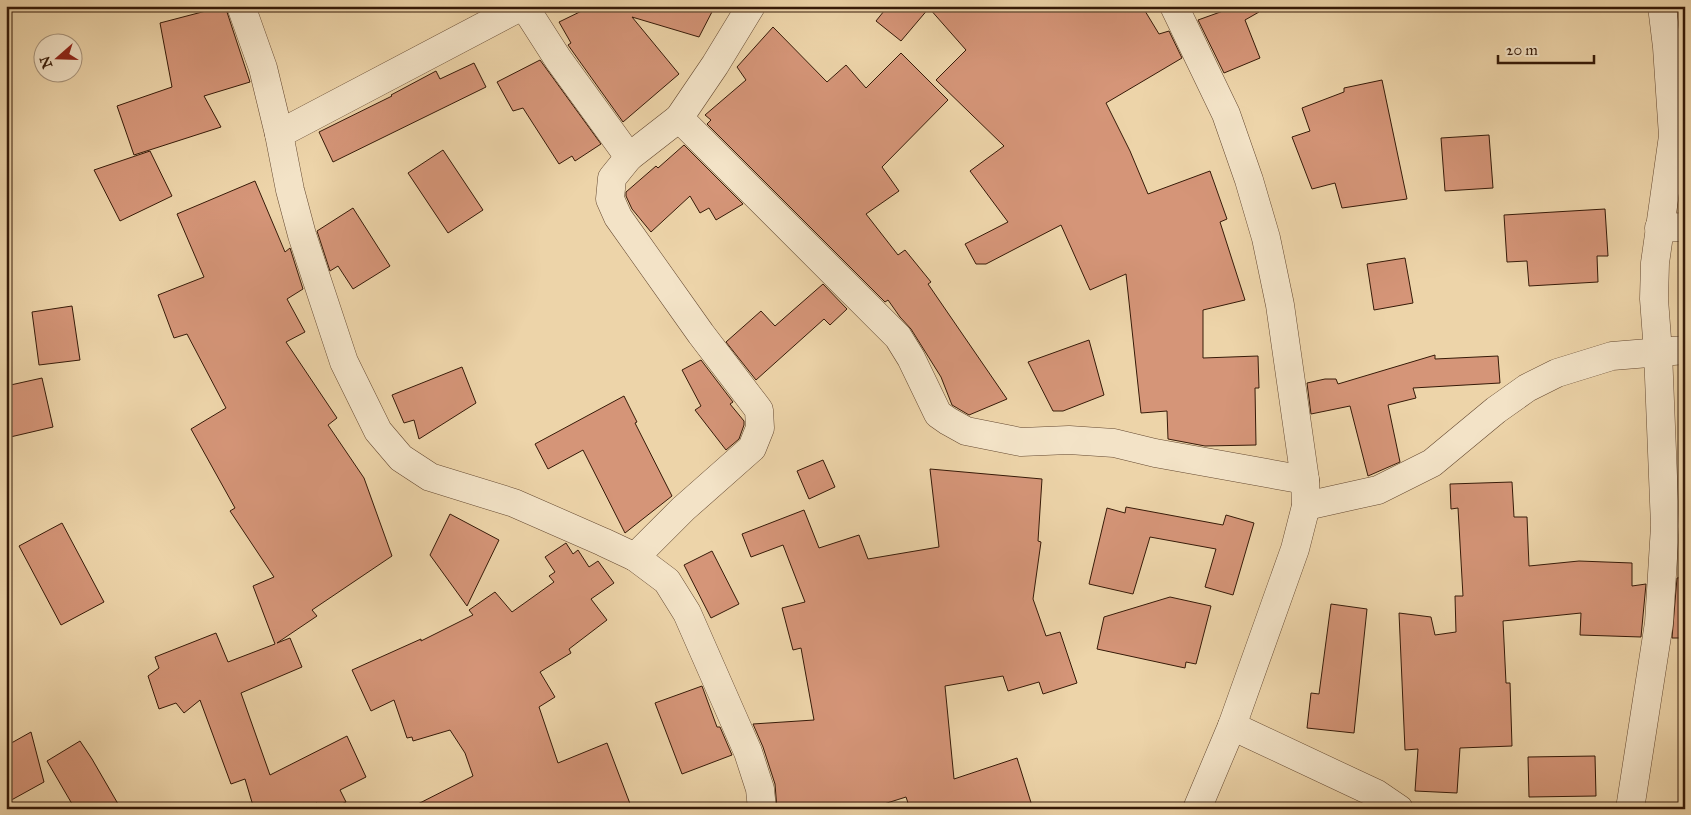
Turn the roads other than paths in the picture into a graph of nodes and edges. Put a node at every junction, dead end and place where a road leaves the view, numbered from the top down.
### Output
1 (241, 6) edge
2 (523, 6) edge
3 (751, 6) edge
4 (1174, 6) edge
5 (1662, 6) edge
6 (679, 118) junction
7 (279, 134) junction
8 (629, 157) junction
9 (1672, 227) edge
10 (1671, 351) edge
11 (1306, 493) junction
12 (635, 557) junction
13 (1232, 726) junction
14 (762, 809) edge
15 (1197, 809) edge
16 (1399, 809) edge
17 (1630, 809) edge

1 - 7 street
2 - 7 street
2 - 8 street
3 - 6 street
4 - 11 street
5 - 9 street
6 - 8 street
6 - 11 street
7 - 12 street
8 - 12 street
9 - 10 street
10 - 11 street
10 - 17 street
11 - 13 street
12 - 14 street
13 - 15 street
13 - 16 street

